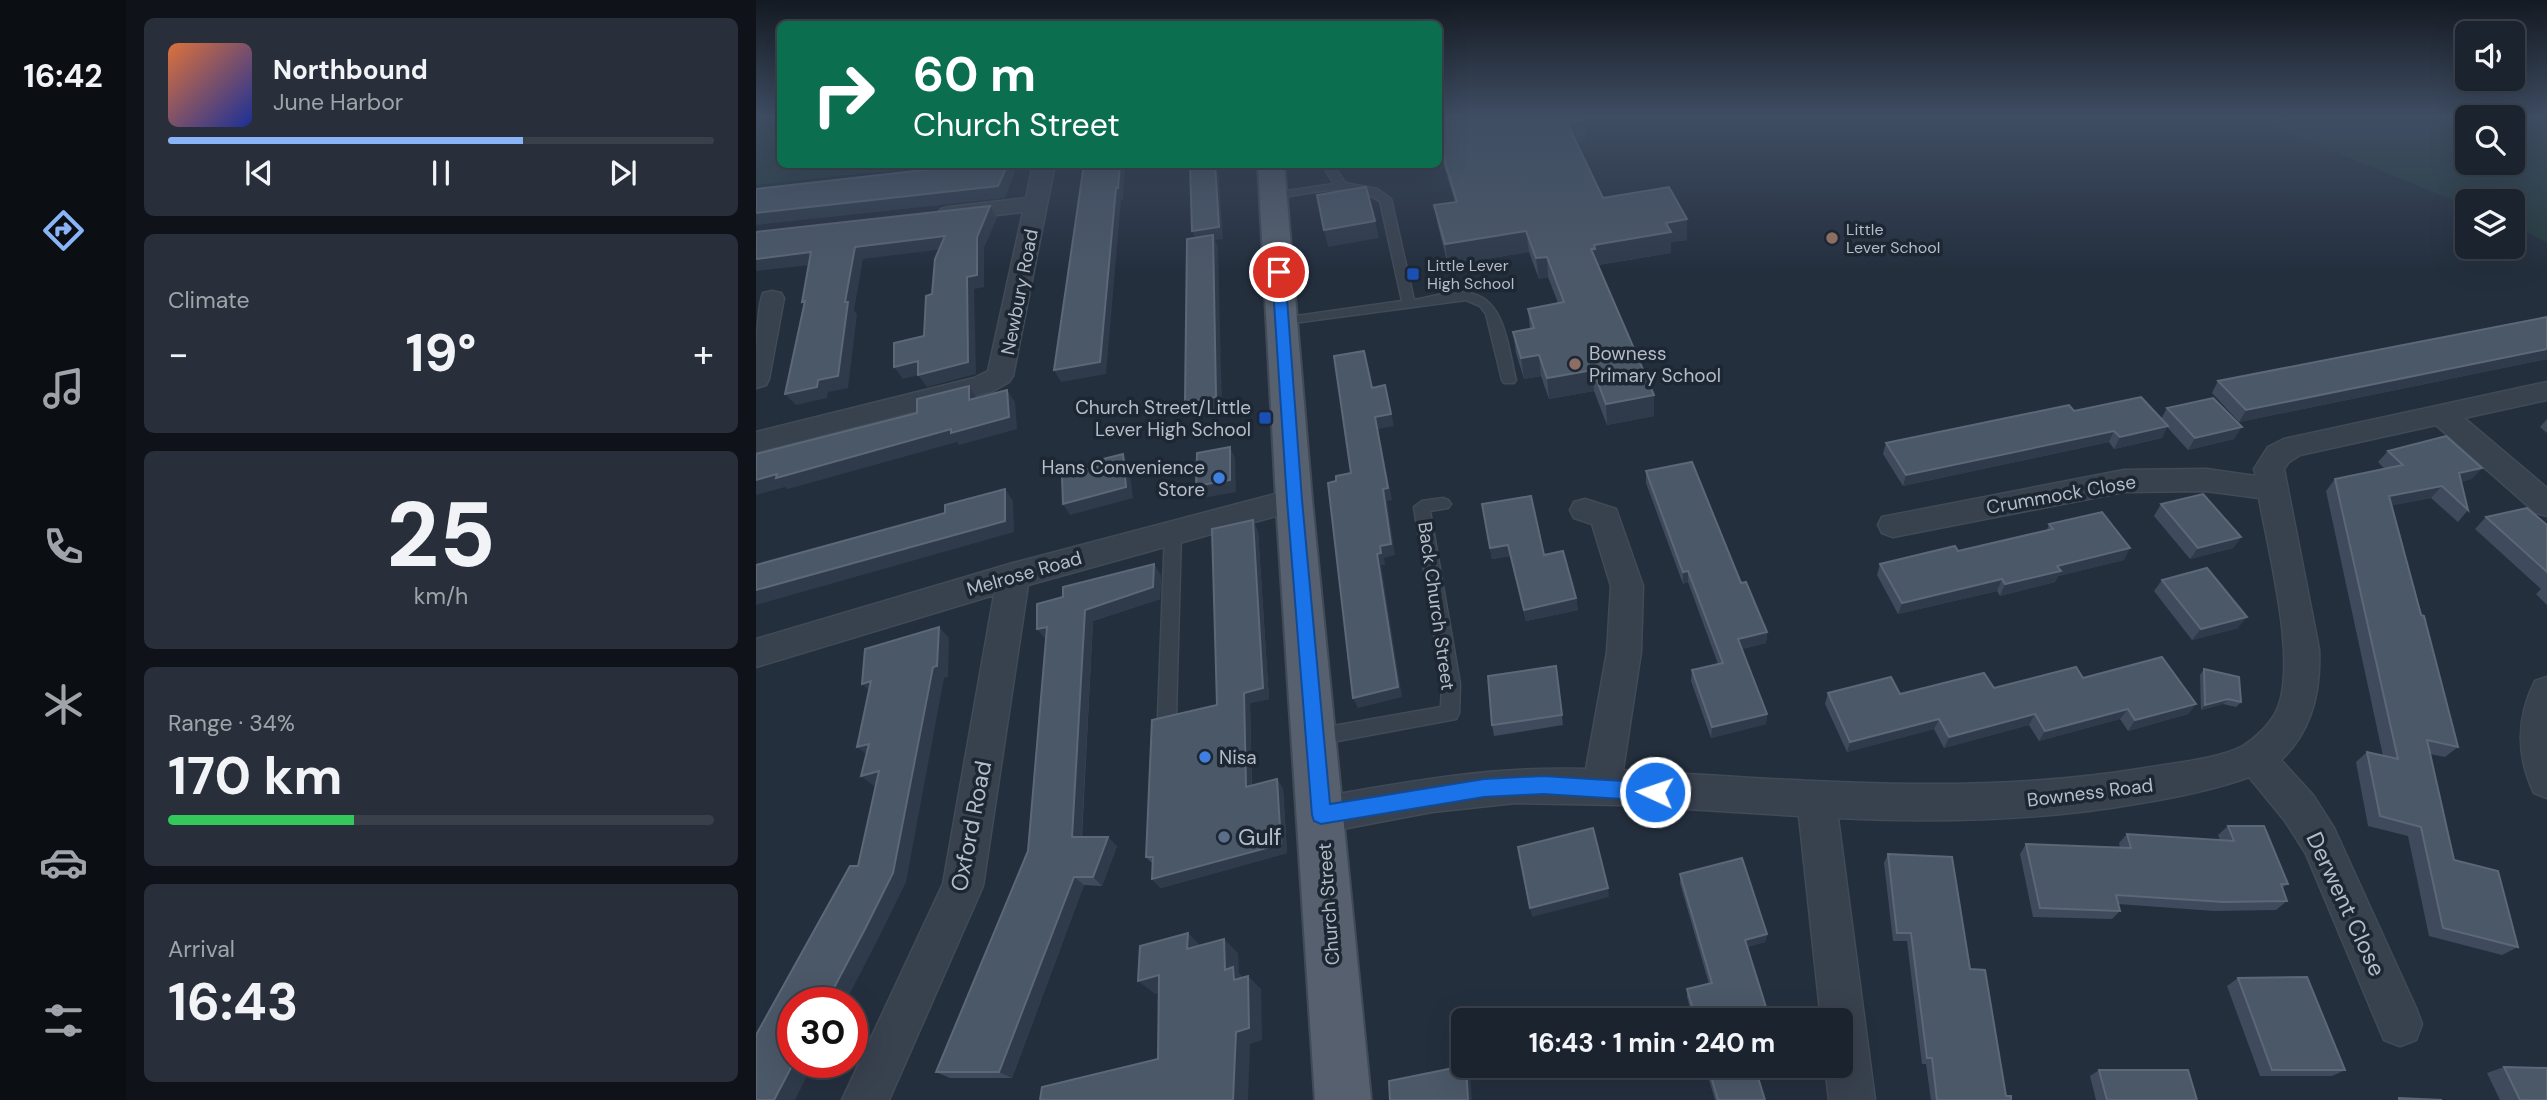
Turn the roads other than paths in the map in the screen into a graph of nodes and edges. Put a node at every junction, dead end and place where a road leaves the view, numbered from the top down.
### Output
1 (1043, 168) edge
2 (1330, 168) edge
3 (1272, 180) edge
4 (1342, 187) junction
5 (1036, 204) junction
6 (929, 216) edge
7 (772, 298) dead end
8 (1409, 304) junction
9 (1282, 322) junction
10 (756, 379) edge
11 (1509, 380) dead end
12 (2547, 391) edge
13 (2440, 412) junction
14 (756, 442) edge
15 (2272, 489) junction
16 (1294, 500) junction
17 (1443, 504) dead end
18 (2547, 505) edge
19 (1585, 510) dead end
20 (1893, 525) dead end
21 (1172, 532) junction
22 (1013, 576) junction
23 (756, 653) edge
24 (2547, 692) edge
25 (1167, 717) edge
26 (1315, 737) junction
27 (2256, 758) junction
28 (2547, 780) edge
29 (1601, 789) junction
30 (1816, 801) junction
31 (1321, 815) junction
32 (2400, 1024) dead end
33 (865, 1100) edge
34 (1343, 1100) edge
35 (1852, 1100) edge

1 - 5 street, Newbury Road
2 - 4 lane
3 - 4 lane
3 - 9 main road, Church Street
4 - 8 lane
5 - 6 street
5 - 14 street, Newbury Road
7 - 10 street
8 - 9 lane
8 - 11 lane
9 - 16 main road, Church Street
12 - 13 street
13 - 15 street
13 - 18 street
15 - 20 street, Crummock Close
15 - 27 street
16 - 21 street, Melrose Road
16 - 26 main road, Church Street
17 - 26 lane, Back Church Street
19 - 29 street
21 - 22 street, Melrose Road
21 - 25 lane
22 - 23 street, Melrose Road
22 - 33 street, Oxford Road
24 - 28 street
26 - 31 main road, Church Street
27 - 30 street, Bowness Road
27 - 32 street, Derwent Close
29 - 30 street, Bowness Road
29 - 31 street, Bowness Road
30 - 35 street
31 - 34 main road, Church Street

